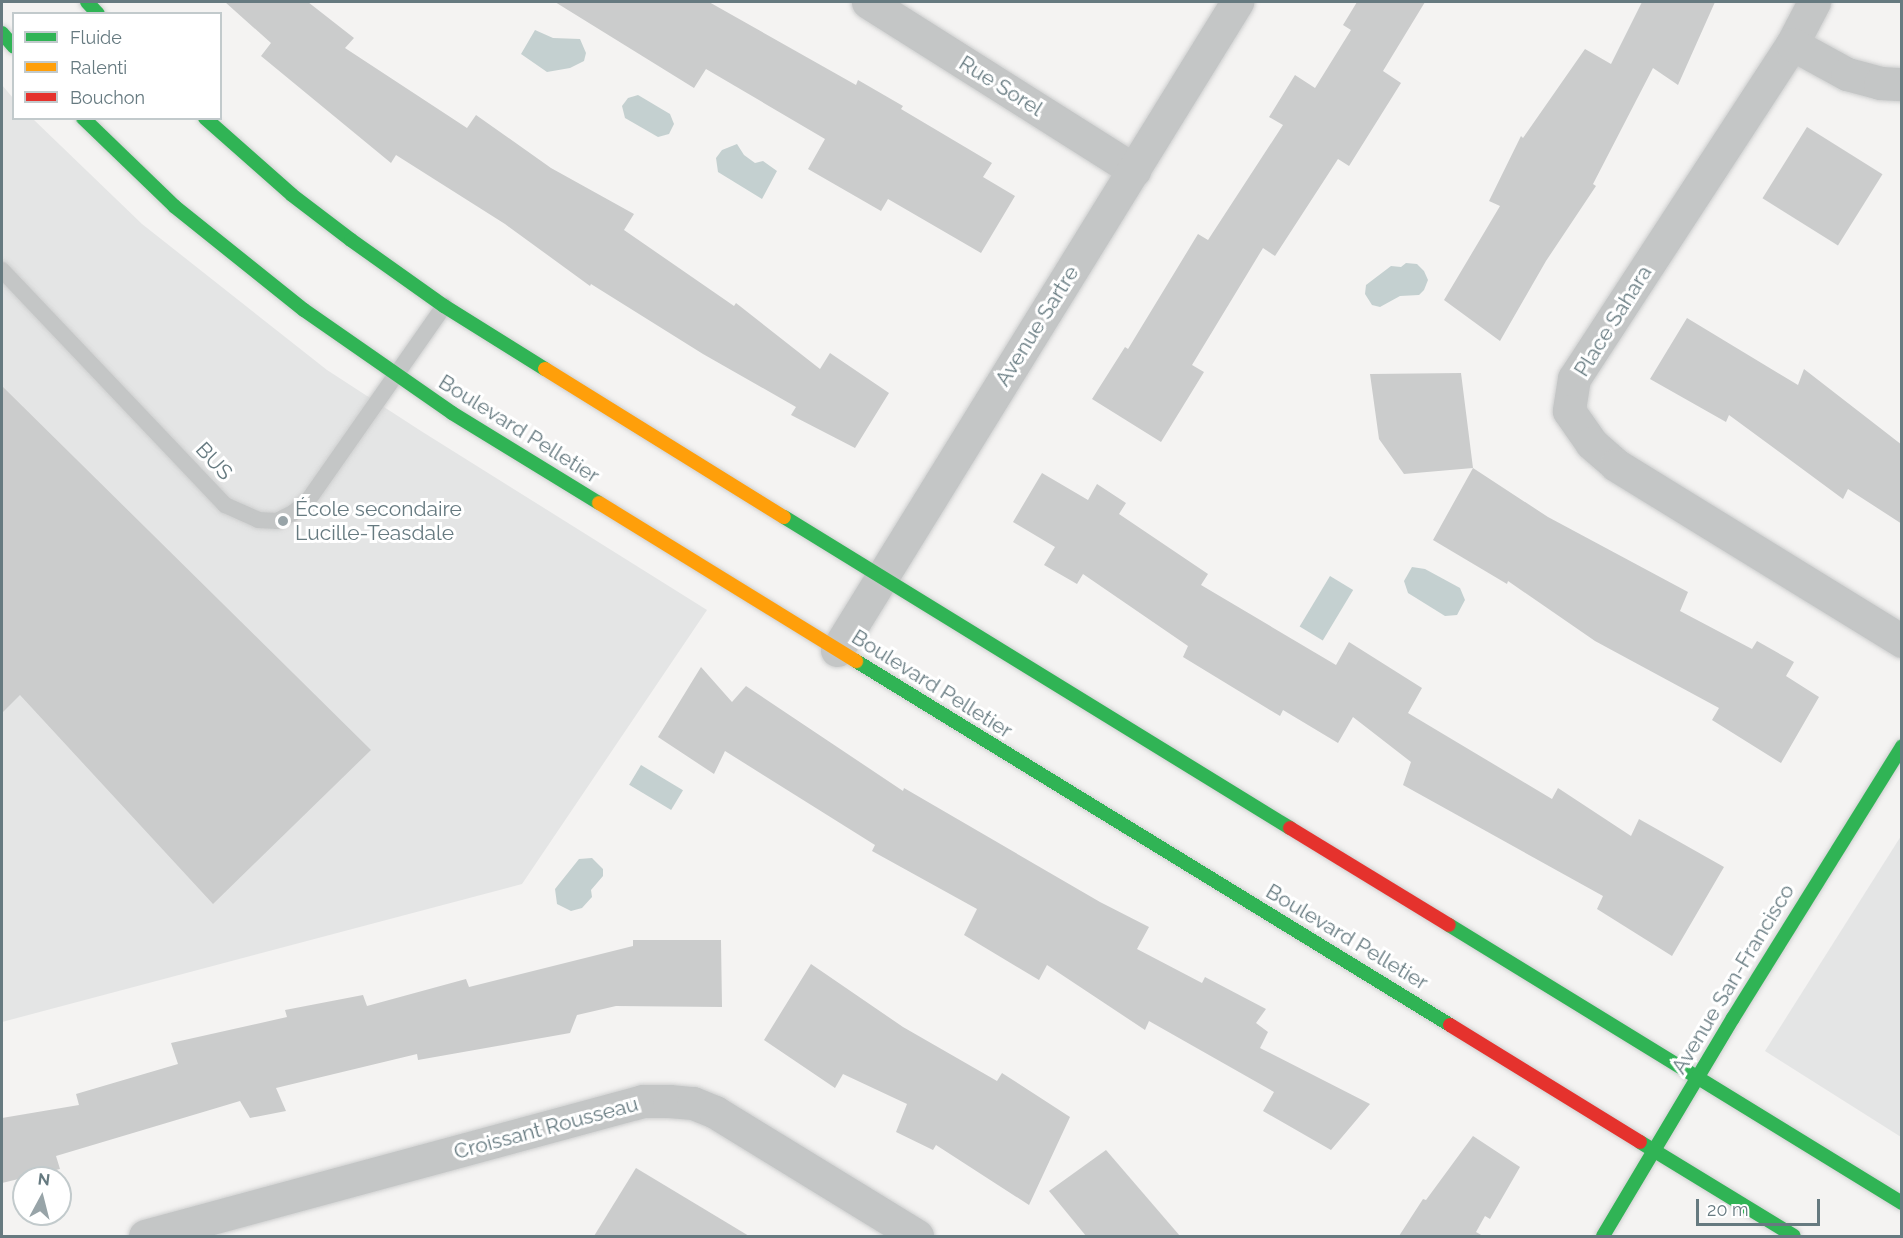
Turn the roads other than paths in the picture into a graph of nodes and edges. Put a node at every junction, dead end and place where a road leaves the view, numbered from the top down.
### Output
1 (867, 2) edge
2 (1237, 2) edge
3 (1814, 2) edge
4 (2, 33) edge
5 (1792, 44) junction
6 (12, 45) edge
7 (1902, 84) edge
8 (85, 120) edge
9 (207, 120) edge
10 (1134, 170) junction
11 (2, 270) edge
12 (444, 306) junction
13 (397, 375) junction
14 (881, 578) junction
15 (1902, 641) edge
16 (837, 650) junction
17 (1902, 746) edge
18 (1697, 1078) junction
19 (1654, 1151) junction
20 (1902, 1203) edge
21 (185, 1231) edge
22 (145, 1236) edge
23 (916, 1236) edge
24 (1603, 1236) edge
25 (1794, 1236) edge

1 - 10 street, Rue Sorel
2 - 10 street, Avenue Sartre
3 - 5 street, Place Sahara
4 - 6 street
5 - 7 street
5 - 15 street, Place Sahara
8 - 13 street, Boulevard Pelletier
9 - 12 street
10 - 14 street, Avenue Sartre
11 - 13 lane, BUS
12 - 13 lane, BUS
12 - 14 street
13 - 16 street, Boulevard Pelletier
14 - 16 street, Avenue Sartre
14 - 18 street
16 - 19 street, Boulevard Pelletier
17 - 18 street, Avenue San-Francisco
18 - 19 street, Avenue San-Francisco
18 - 20 street
19 - 24 street, Avenue San-Francisco
19 - 25 street, Boulevard Pelletier
21 - 22 street, Croissant Rousseau
21 - 23 street, Croissant Rousseau

